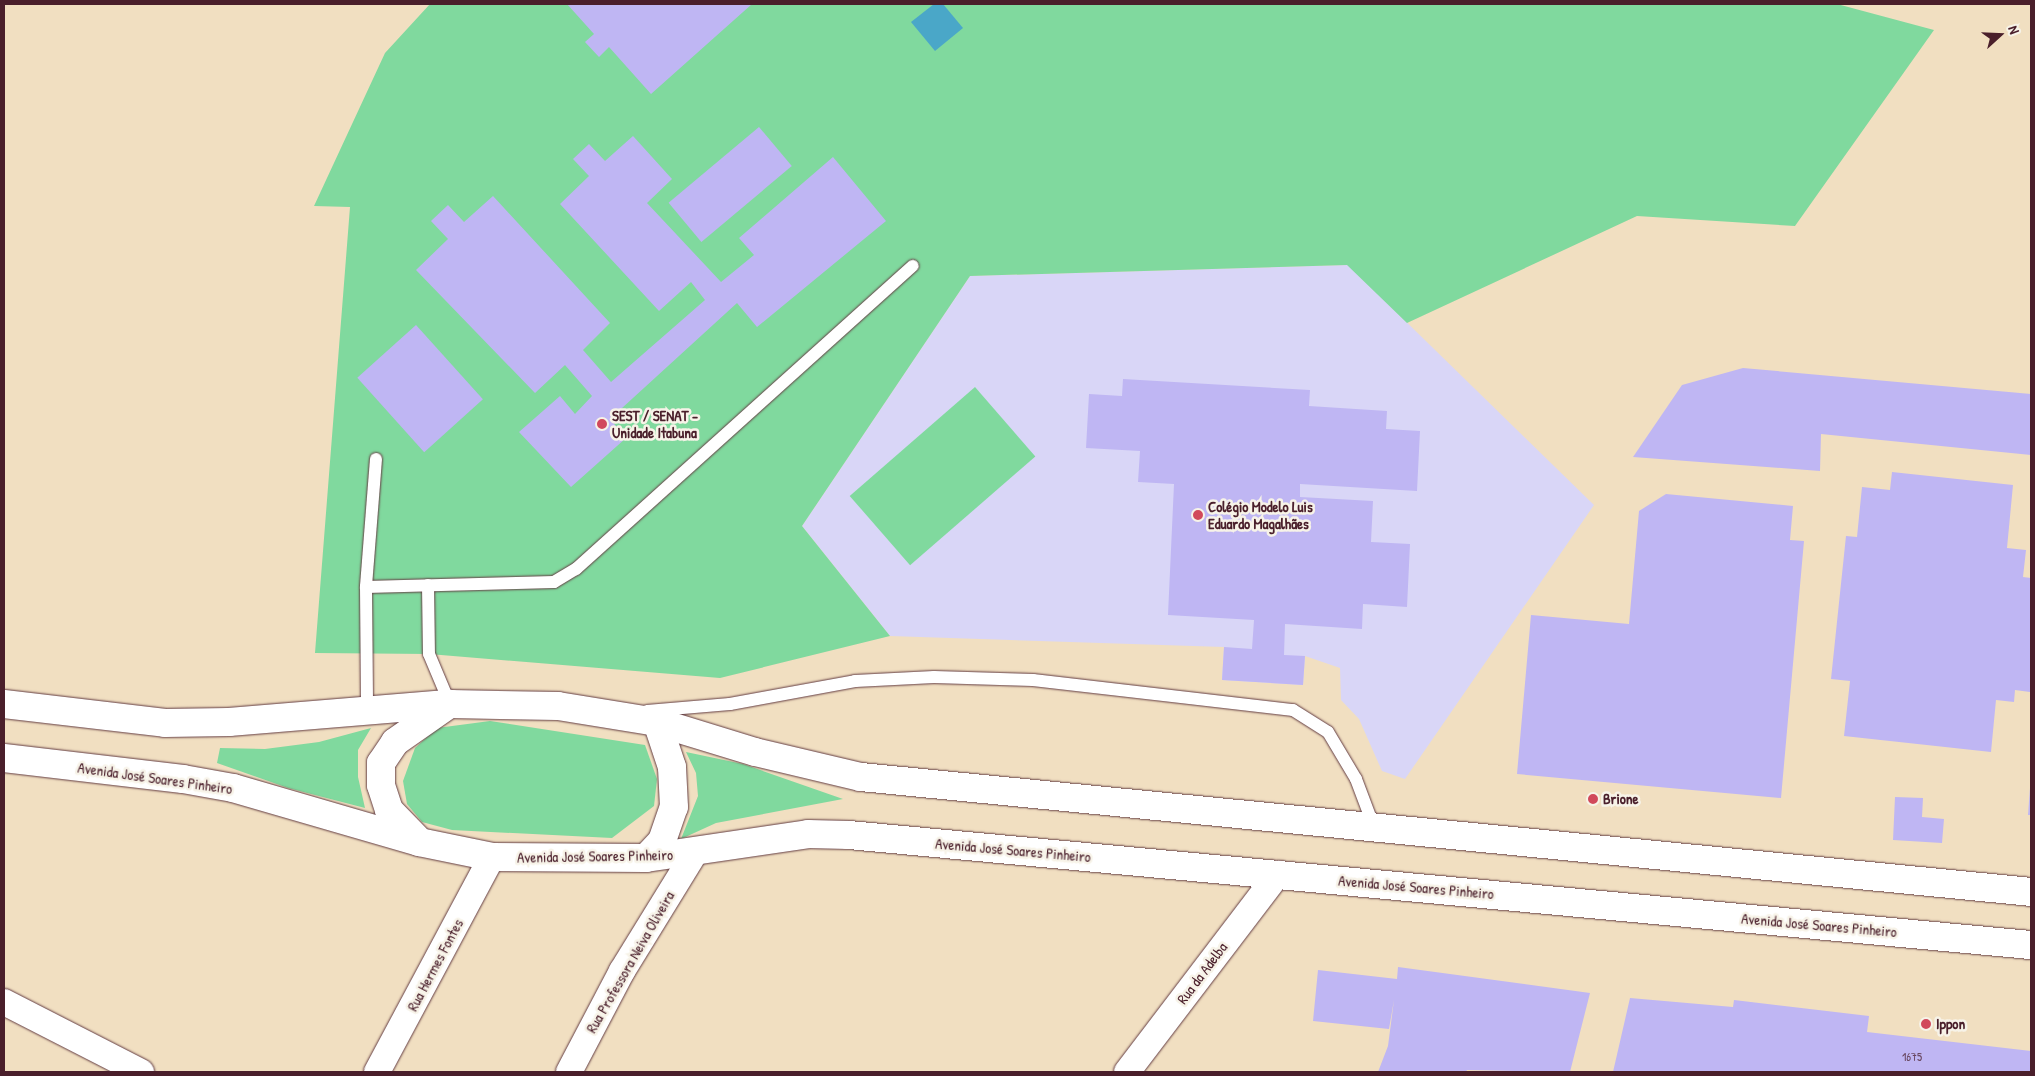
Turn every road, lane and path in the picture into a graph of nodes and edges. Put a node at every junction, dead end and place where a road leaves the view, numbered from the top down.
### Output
1 (913, 266) dead end
2 (376, 459) dead end
3 (428, 585) junction
4 (366, 587) junction
5 (4, 704) edge
6 (450, 704) junction
7 (366, 711) junction
8 (612, 715) junction
9 (657, 722) junction
10 (4, 758) edge
11 (1374, 827) junction
12 (420, 842) junction
13 (694, 854) junction
14 (492, 857) junction
15 (646, 858) junction
16 (1278, 874) junction
17 (2031, 892) edge
18 (2031, 945) edge
19 (4, 1002) edge
20 (1135, 1070) edge
21 (141, 1072) edge
22 (377, 1072) edge
23 (569, 1072) edge

1 - 3 lane
2 - 4 lane
3 - 4 lane
3 - 6 lane
4 - 7 lane
5 - 7 main road
6 - 7 main road
6 - 8 main road
6 - 12 main road
8 - 9 main road
8 - 11 lane
9 - 11 main road
9 - 15 main road
10 - 12 main road, Avenida José Soares Pinheiro
11 - 17 main road
12 - 14 main road, Avenida José Soares Pinheiro
13 - 15 main road, Avenida José Soares Pinheiro
13 - 16 main road, Avenida José Soares Pinheiro
13 - 23 street, Rua Professora Neiva Oliveira
14 - 15 main road, Avenida José Soares Pinheiro
14 - 22 street, Rua Hermes Fontes
16 - 18 main road, Avenida José Soares Pinheiro
16 - 20 street, Rua da Adelba
19 - 21 street

